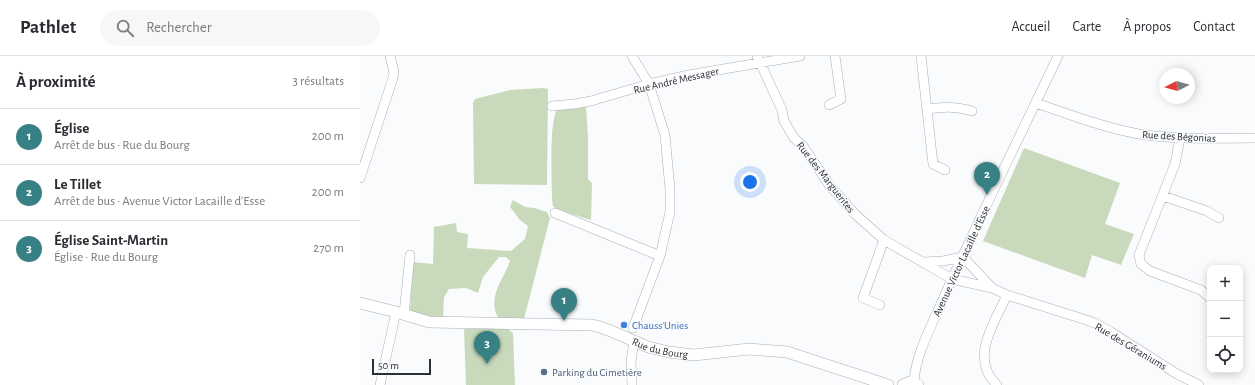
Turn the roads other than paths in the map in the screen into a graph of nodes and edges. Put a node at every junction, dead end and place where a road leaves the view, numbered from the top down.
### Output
1 (390, 56) edge
2 (632, 56) edge
3 (800, 56) edge
4 (835, 56) edge
5 (921, 56) edge
6 (1058, 56) edge
7 (759, 59) edge
8 (649, 84) junction
9 (1036, 103) junction
10 (552, 106) dead end
11 (829, 106) dead end
12 (927, 109) junction
13 (972, 111) dead end
14 (1180, 138) junction
15 (1255, 138) edge
16 (945, 170) dead end
17 (360, 178) edge
18 (1163, 196) junction
19 (555, 213) dead end
20 (1219, 218) dead end
21 (884, 240) junction
22 (410, 255) dead end
23 (660, 256) junction
24 (963, 257) junction
25 (924, 262) junction
26 (952, 279) junction
27 (992, 288) junction
28 (1006, 295) junction
29 (1207, 295) edge
30 (360, 303) edge
31 (880, 305) dead end
32 (400, 313) junction
33 (632, 328) dead end
34 (634, 342) junction
35 (912, 384) edge
36 (380, 385) edge
37 (632, 385) edge
38 (888, 385) edge
39 (997, 385) edge
40 (1199, 385) edge

1 - 17 street
2 - 8 street
3 - 7 street, Rue André Messager
4 - 11 street
5 - 12 street
6 - 9 street, Avenue Victor Lacaille d'Esse
7 - 8 street, Rue André Messager
7 - 21 street, Rue des Marguerites
8 - 10 street, Rue André Messager
8 - 23 street
9 - 14 street, Rue des Bégonias
9 - 24 street, Avenue Victor Lacaille d'Esse
12 - 13 street
12 - 16 street
14 - 15 street, Rue des Bégonias
14 - 18 street
18 - 20 street
18 - 29 street
19 - 23 street
21 - 25 street, Rue des Marguerites
21 - 31 street
22 - 32 street
23 - 33 street
24 - 25 street
24 - 26 street, Avenue Victor Lacaille d'Esse
24 - 27 street, Rue des Géraniums
25 - 26 street, Rue des Marguerites
26 - 27 street, Rue des Géraniums
26 - 35 street, Avenue Victor Lacaille d'Esse
27 - 28 street, Rue des Géraniums
28 - 39 street
28 - 40 street, Rue des Géraniums
30 - 32 street, Rue du Bourg
32 - 34 street, Rue du Bourg
32 - 36 street
34 - 37 street
34 - 38 street, Rue du Bourg

